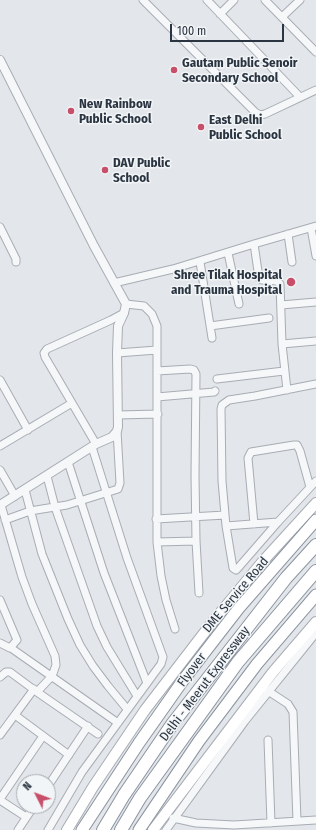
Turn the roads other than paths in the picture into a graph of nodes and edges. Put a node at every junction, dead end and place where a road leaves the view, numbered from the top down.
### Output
1 (143, 0) edge
2 (206, 0) edge
3 (234, 0) edge
4 (265, 0) edge
5 (300, 0) edge
6 (220, 14) junction
7 (282, 17) junction
8 (316, 52) edge
9 (0, 60) edge
10 (316, 90) edge
11 (300, 97) junction
12 (0, 227) edge
13 (314, 227) edge
14 (288, 234) junction
15 (254, 244) junction
16 (228, 253) junction
17 (316, 256) edge
18 (16, 262) dead end
19 (200, 262) junction
20 (292, 262) dead end
21 (114, 283) junction
22 (316, 302) edge
23 (239, 304) dead end
24 (281, 305) junction
25 (125, 308) junction
26 (269, 318) dead end
27 (210, 326) junction
28 (212, 338) dead end
29 (316, 341) edge
30 (282, 344) junction
31 (157, 350) junction
32 (116, 354) junction
33 (284, 370) junction
34 (157, 371) junction
35 (217, 379) dead end
36 (0, 380) edge
37 (316, 384) edge
38 (287, 390) junction
39 (215, 391) dead end
40 (195, 394) junction
41 (157, 397) junction
42 (72, 403) junction
43 (118, 414) junction
44 (158, 414) junction
45 (28, 430) junction
46 (117, 431) junction
47 (0, 446) edge
48 (94, 446) junction
49 (68, 462) junction
50 (0, 470) edge
51 (47, 476) junction
52 (316, 481) edge
53 (310, 487) junction
54 (24, 490) junction
55 (106, 493) junction
56 (15, 496) junction
57 (81, 501) junction
58 (316, 503) edge
59 (0, 505) edge
60 (55, 507) junction
61 (30, 511) junction
62 (225, 515) junction
63 (196, 517) junction
64 (156, 519) junction
65 (5, 520) junction
66 (316, 520) edge
67 (278, 522) junction
68 (254, 524) junction
69 (226, 526) junction
70 (196, 541) junction
71 (157, 542) junction
72 (316, 545) edge
73 (316, 571) edge
74 (199, 593) dead end
75 (316, 595) edge
76 (0, 600) edge
77 (316, 626) edge
78 (174, 629) dead end
79 (0, 642) edge
80 (11, 648) junction
81 (52, 676) junction
82 (0, 678) edge
83 (147, 683) junction
84 (265, 689) junction
85 (36, 691) junction
86 (137, 696) junction
87 (127, 709) junction
88 (15, 715) junction
89 (118, 723) junction
90 (88, 726) junction
91 (98, 734) dead end
92 (0, 735) edge
93 (43, 736) junction
94 (268, 740) dead end
95 (69, 755) junction
96 (56, 774) edge
97 (0, 799) edge
98 (28, 814) edge
99 (26, 817) junction
100 (173, 818) junction
101 (316, 820) edge
102 (297, 821) junction
103 (286, 822) junction
104 (271, 823) junction
105 (195, 827) edge
106 (261, 827) edge
107 (234, 828) edge
108 (18, 830) edge
109 (48, 830) edge
110 (67, 830) edge
111 (82, 830) edge
112 (103, 830) edge
113 (121, 830) edge
114 (139, 830) edge
115 (153, 830) edge
116 (166, 830) edge
117 (286, 830) edge

1 - 11 street
2 - 6 street
3 - 6 street
4 - 7 street
5 - 7 street
6 - 11 street
7 - 8 street
9 - 21 street
10 - 11 street
12 - 18 street
13 - 14 street
13 - 17 street
14 - 15 street
14 - 20 street
15 - 16 street
15 - 24 street
16 - 19 street
16 - 23 street
19 - 21 street
19 - 27 street
21 - 25 street
22 - 24 street
24 - 30 street
25 - 31 street
25 - 32 street
25 - 42 street
26 - 27 street
27 - 28 street
29 - 30 street
30 - 33 street
31 - 32 street
31 - 34 street
32 - 43 street
33 - 35 street
33 - 38 street
34 - 40 street
34 - 41 street
36 - 45 street
37 - 38 street
38 - 62 street
39 - 40 street
40 - 41 street
40 - 63 street
41 - 44 street
42 - 45 street
42 - 48 street
43 - 44 street
43 - 46 street
44 - 64 street
45 - 47 street
46 - 48 street
46 - 55 street
48 - 49 street
48 - 55 street
49 - 51 street
49 - 57 street
50 - 56 street
51 - 54 street
51 - 60 street
52 - 53 street
53 - 67 street
53 - 68 street
54 - 56 street
54 - 61 street
55 - 57 street
55 - 83 street
56 - 59 street
57 - 60 street
57 - 83 street
58 - 110 main road, DME Service Road
59 - 65 street
60 - 61 street
60 - 86 street
61 - 65 street
61 - 87 street
62 - 63 street
62 - 69 street
63 - 64 street
63 - 70 street
64 - 71 street
65 - 81 street
66 - 111 highway, Flyover
67 - 68 street
67 - 69 street
68 - 69 street
70 - 71 street
70 - 74 street
71 - 78 street
72 - 112 highway, Delhi - Meerut Expressway
73 - 113 highway, Delhi - Meerut Expressway
75 - 114 highway
76 - 80 street
77 - 84 main road
79 - 80 street
80 - 81 street
81 - 85 street
81 - 89 street
82 - 85 street
83 - 86 street
84 - 100 street
84 - 102 street
84 - 115 main road
85 - 88 street
85 - 90 street
86 - 87 street
87 - 89 street
88 - 92 street
88 - 93 street
89 - 109 street
90 - 91 street
90 - 95 street
93 - 95 street
93 - 97 street
94 - 104 street
95 - 96 street
97 - 99 street
98 - 99 street
99 - 108 street
100 - 105 street
100 - 116 street
101 - 102 street
102 - 103 street
103 - 104 street
103 - 117 street
104 - 106 street
105 - 107 street
106 - 107 street

